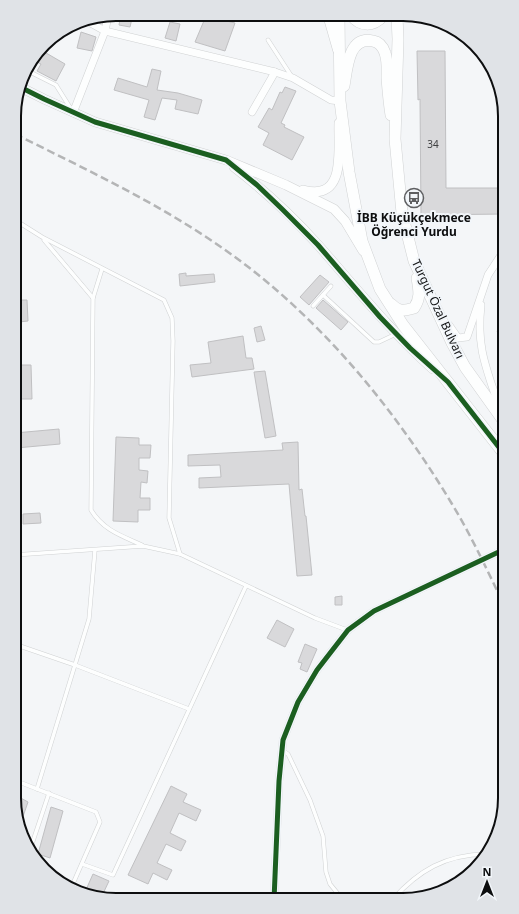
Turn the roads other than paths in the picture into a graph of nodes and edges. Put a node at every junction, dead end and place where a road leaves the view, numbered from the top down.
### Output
1 (330, 21) edge
2 (339, 21) edge
3 (356, 21) edge
4 (377, 21) edge
5 (397, 21) edge
6 (107, 22) edge
7 (92, 24) edge
8 (105, 31) junction
9 (268, 40) dead end
10 (339, 53) junction
11 (275, 72) junction
12 (32, 73) edge
13 (292, 78) junction
14 (25, 89) edge
15 (340, 101) junction
16 (252, 112) dead end
17 (73, 113) junction
18 (395, 139) junction
19 (226, 160) junction
20 (286, 185) junction
21 (21, 224) edge
22 (42, 237) junction
23 (498, 259) edge
24 (414, 261) junction
25 (370, 263) junction
26 (102, 269) junction
27 (331, 286) dead end
28 (380, 289) junction
29 (482, 293) junction
30 (323, 295) junction
31 (94, 298) junction
32 (430, 298) junction
33 (313, 306) dead end
34 (396, 333) junction
35 (448, 382) junction
36 (498, 404) edge
37 (498, 413) edge
38 (498, 446) edge
39 (143, 546) junction
40 (95, 550) junction
41 (498, 552) edge
42 (180, 554) junction
43 (21, 555) edge
44 (246, 586) junction
45 (348, 630) junction
46 (21, 646) edge
47 (75, 665) junction
48 (189, 710) junction
49 (282, 750) junction
50 (21, 783) edge
51 (37, 789) junction
52 (49, 793) junction
53 (33, 844) edge
54 (480, 854) edge
55 (82, 864) junction
56 (74, 883) edge
57 (274, 893) edge
58 (337, 893) edge
59 (398, 893) edge

1 - 10 main road
2 - 10 main road, Turgut Özal Bulvarı
3 - 4 main road
5 - 18 main road, Turgut Özal Bulvarı
6 - 8 street
7 - 8 street
8 - 11 street
8 - 17 street
9 - 13 lane
10 - 15 main road, Turgut Özal Bulvarı
11 - 13 street
11 - 16 street
12 - 17 lane
13 - 15 street
14 - 17 street
15 - 18 main road
15 - 20 street
15 - 25 main road, Turgut Özal Bulvarı
17 - 19 street
18 - 24 main road, Turgut Özal Bulvarı
19 - 20 street
19 - 34 street
20 - 25 street
21 - 22 lane
22 - 26 lane
22 - 31 lane
23 - 29 street
24 - 28 main road
24 - 32 main road, Turgut Özal Bulvarı
25 - 28 main road, Turgut Özal Bulvarı
26 - 31 lane
26 - 42 lane
27 - 30 lane
28 - 35 main road, Turgut Özal Bulvarı
29 - 32 street
29 - 36 street
30 - 33 lane
30 - 34 lane
31 - 39 lane
32 - 37 main road, Turgut Özal Bulvarı
34 - 35 street
35 - 38 main road, Turgut Özal Bulvarı
39 - 40 lane
39 - 42 lane
40 - 43 lane
40 - 47 lane
41 - 45 street
42 - 44 lane
44 - 45 lane
44 - 48 lane
45 - 49 street
46 - 47 lane
47 - 48 lane
47 - 51 lane
48 - 55 lane
49 - 57 street
49 - 58 lane
50 - 51 lane
51 - 52 lane
52 - 53 lane
52 - 55 lane
54 - 59 lane
55 - 56 lane

